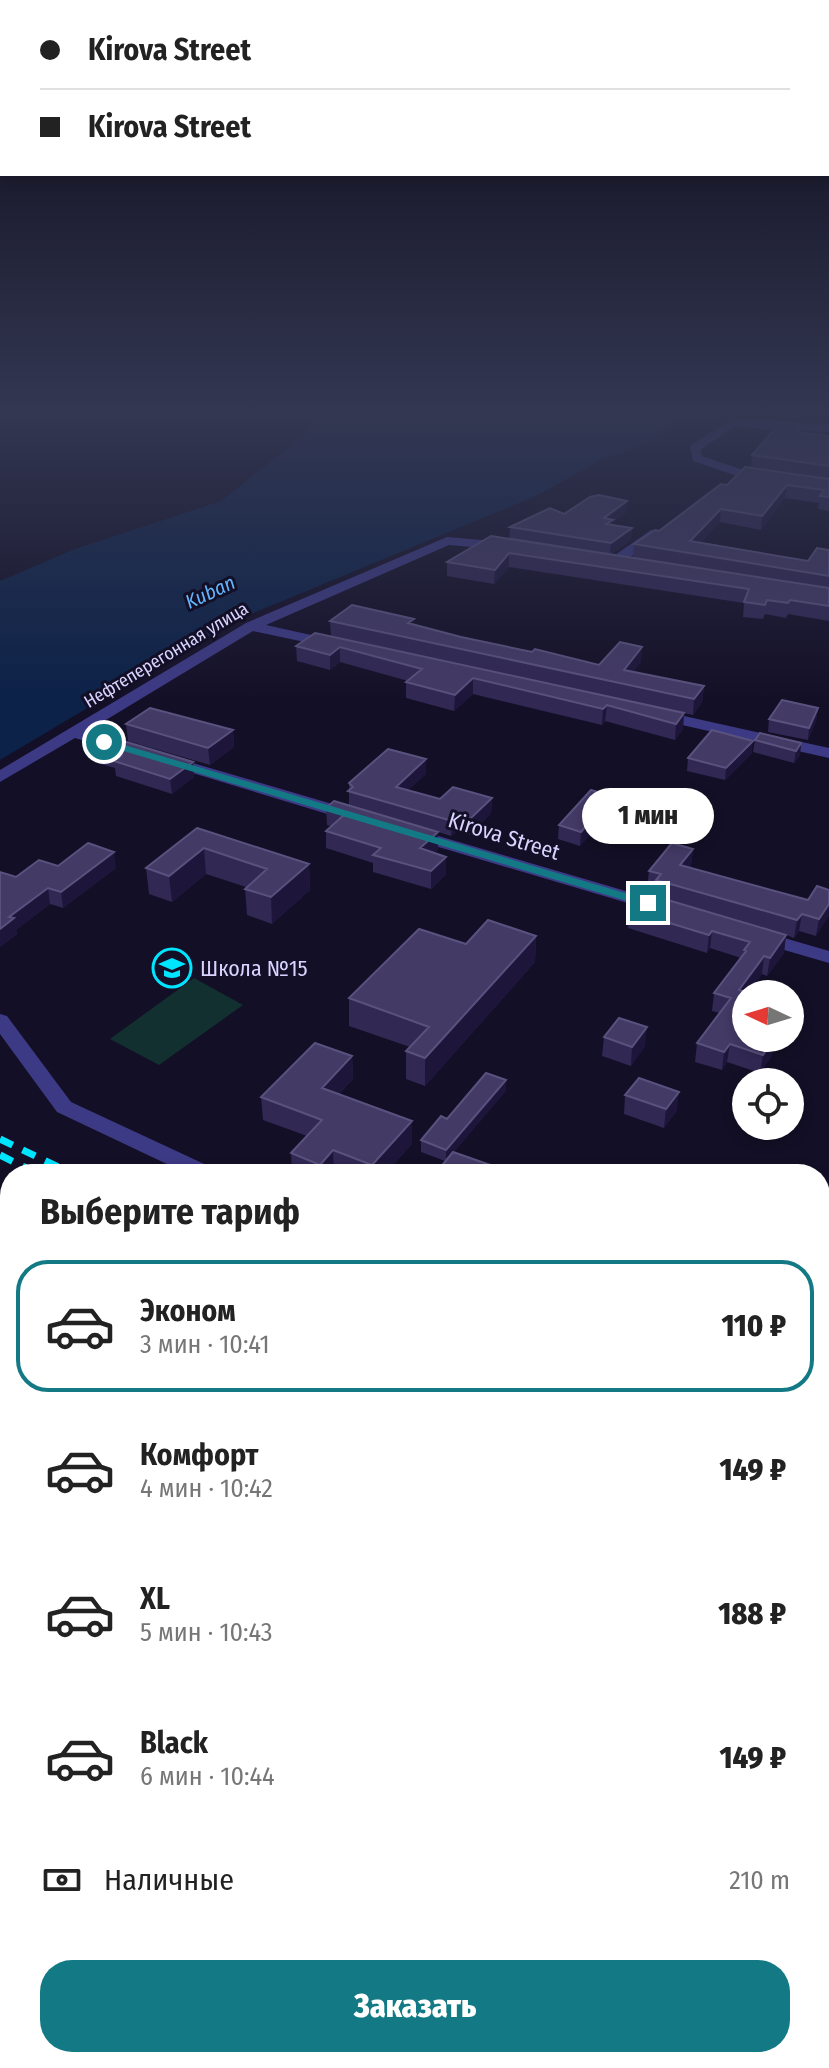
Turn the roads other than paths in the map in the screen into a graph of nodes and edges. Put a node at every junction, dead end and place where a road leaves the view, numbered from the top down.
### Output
1 (664, 527) edge
2 (521, 548) edge
3 (598, 561) edge
4 (613, 563) junction
5 (629, 565) edge
6 (251, 626) junction
7 (345, 647) edge
8 (641, 712) edge
9 (74, 733) junction
10 (829, 753) edge
11 (0, 777) edge
12 (361, 818) edge
13 (391, 827) edge
14 (678, 912) edge
15 (738, 930) edge
16 (829, 957) edge
17 (0, 1020) edge
18 (186, 1164) edge

1 - 4 street
2 - 6 street, Нефтеперегонная улица
3 - 4 street
4 - 5 street
6 - 7 street
6 - 9 street, Нефтеперегонная улица
8 - 10 street
9 - 11 street, Нефтеперегонная улица
9 - 12 street
13 - 14 street, Kirova Street
15 - 16 street
17 - 18 street

